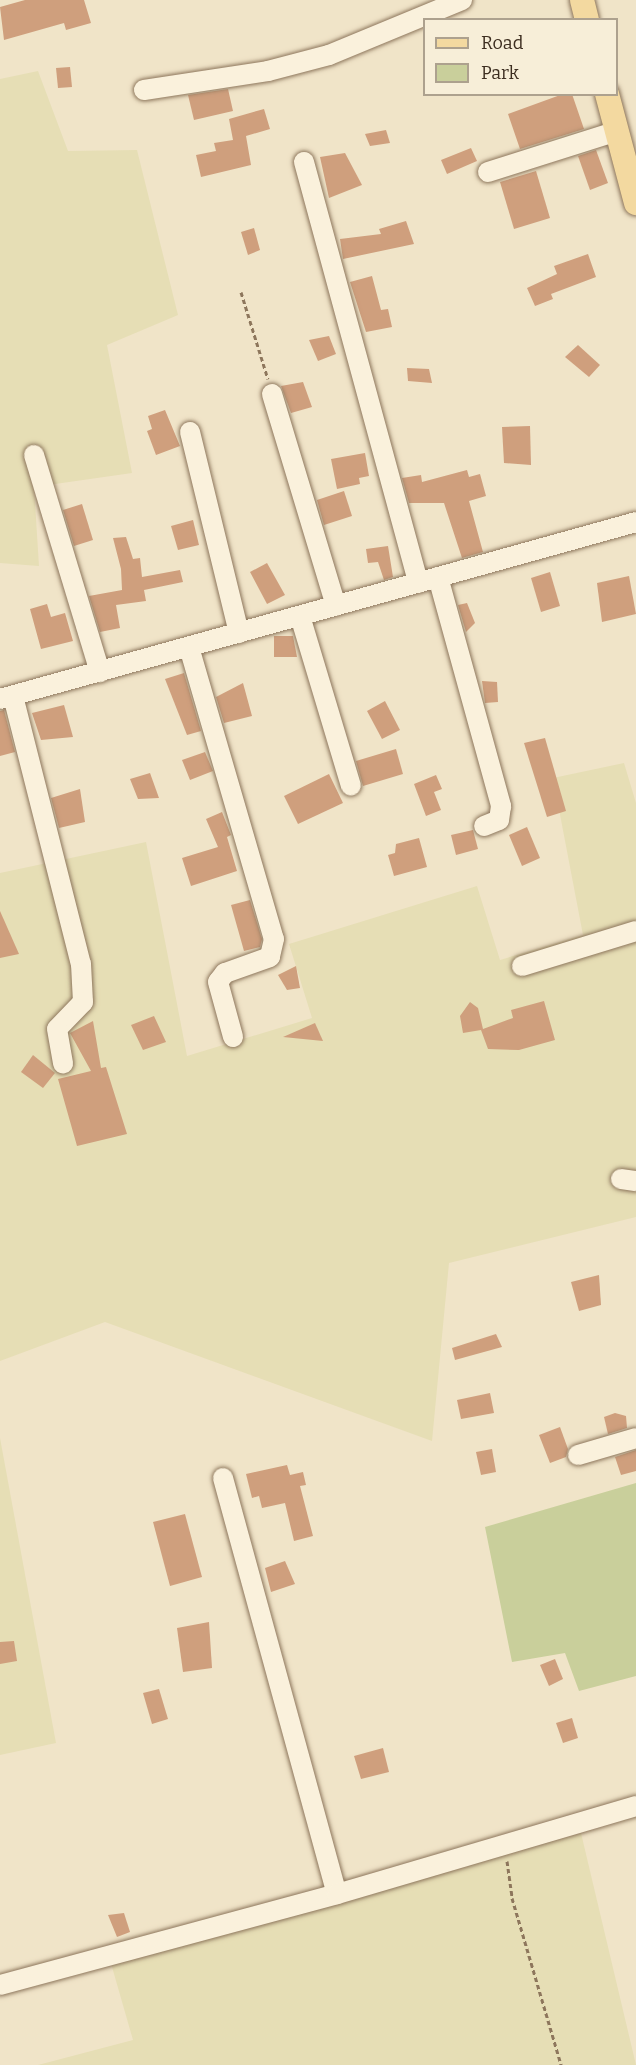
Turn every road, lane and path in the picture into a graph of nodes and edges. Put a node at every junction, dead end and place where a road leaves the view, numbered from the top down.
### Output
1 (462, 0) edge
2 (582, 0) edge
3 (586, 18) edge
4 (144, 90) dead end
5 (608, 96) edge
6 (617, 131) junction
7 (304, 162) dead end
8 (488, 172) dead end
9 (636, 202) edge
10 (241, 292) dead end
11 (272, 394) joint
12 (190, 432) dead end
13 (34, 455) dead end
14 (636, 522) edge
15 (438, 577) junction
16 (418, 583) junction
17 (336, 606) junction
18 (300, 616) junction
19 (239, 633) junction
20 (189, 647) junction
21 (100, 672) junction
22 (7, 698) edge
23 (351, 786) dead end
24 (484, 826) dead end
25 (636, 931) edge
26 (522, 966) dead end
27 (232, 1037) dead end
28 (63, 1063) dead end
29 (636, 1438) edge
30 (578, 1455) dead end
31 (223, 1478) dead end
32 (636, 1806) edge
33 (505, 1844) junction
34 (337, 1894) junction
35 (0, 1985) edge
36 (561, 2065) edge

1 - 4 street
2 - 3 main road
5 - 6 main road
6 - 8 street
6 - 9 main road
7 - 16 street
10 - 11 path
11 - 17 street
12 - 19 street
13 - 21 street
14 - 15 street
15 - 16 street
15 - 24 street
16 - 17 street
17 - 18 street
18 - 19 street
18 - 23 street
19 - 20 street
20 - 21 street
20 - 27 street
21 - 22 street
22 - 28 street
25 - 26 street
29 - 30 street
31 - 34 street
32 - 33 street
33 - 34 street
33 - 36 path
34 - 35 street

